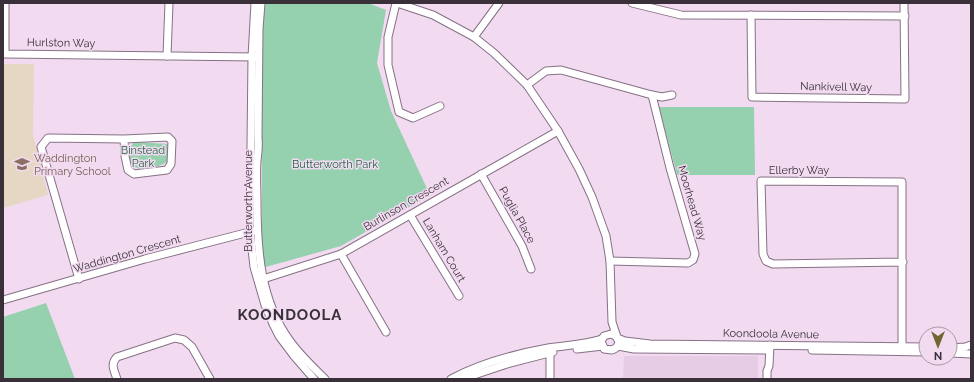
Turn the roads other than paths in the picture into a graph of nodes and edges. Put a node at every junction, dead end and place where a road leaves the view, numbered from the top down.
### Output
1 (5, 3) edge
2 (169, 3) edge
3 (255, 3) edge
4 (261, 3) edge
5 (396, 3) edge
6 (499, 3) edge
7 (632, 3) edge
8 (904, 3) edge
9 (751, 15) junction
10 (905, 16) junction
11 (474, 37) junction
12 (167, 56) junction
13 (255, 57) junction
14 (527, 85) junction
15 (652, 95) junction
16 (672, 95) dead end
17 (440, 106) dead end
18 (558, 131) junction
19 (124, 139) junction
20 (481, 174) junction
21 (410, 215) junction
22 (254, 231) junction
23 (341, 254) junction
24 (610, 261) junction
25 (903, 262) junction
26 (531, 269) dead end
27 (79, 279) junction
28 (260, 280) junction
29 (459, 296) dead end
30 (3, 300) edge
31 (612, 322) junction
32 (386, 332) dead end
33 (608, 334) junction
34 (617, 337) junction
35 (602, 343) junction
36 (618, 346) junction
37 (971, 346) edge
38 (958, 347) edge
39 (767, 348) junction
40 (918, 348) edge
41 (902, 349) junction
42 (550, 350) junction
43 (918, 351) edge
44 (958, 353) edge
45 (971, 354) edge
46 (314, 377) edge
47 (117, 379) edge
48 (210, 379) edge
49 (325, 379) edge
50 (451, 379) edge
51 (462, 379) edge
52 (550, 379) edge
53 (767, 379) edge

1 - 12 street, Hurlston Way
2 - 12 street
3 - 13 street, Butterworth Avenue
4 - 13 street, Butterworth Avenue
5 - 11 street
5 - 17 street
6 - 11 street
7 - 9 street
8 - 10 street, Nankivell Way
9 - 10 street
9 - 10 street, Nankivell Way
11 - 14 street
12 - 13 street, Hurlston Way
13 - 22 street, Butterworth Avenue
14 - 15 street
14 - 18 street
15 - 16 street
15 - 24 street, Moorhead Way
18 - 20 street, Burlinson Crescent
18 - 24 street
19 - 19 street
19 - 27 street
20 - 21 street, Burlinson Crescent
20 - 26 street, Puglia Place
21 - 23 street, Burlinson Crescent
21 - 29 street, Lanham Court
22 - 27 street, Waddington Crescent
22 - 28 street, Butterworth Avenue
23 - 28 street, Burlinson Crescent
23 - 32 street
24 - 31 street
25 - 25 street, Ellerby Way
25 - 41 street, Ellerby Way
27 - 30 street, Waddington Crescent
28 - 46 street, Butterworth Avenue
31 - 33 street
31 - 34 street
33 - 34 street
33 - 35 street
34 - 36 street
34 - 39 street, Koondoola Avenue
35 - 36 street
35 - 42 street
36 - 39 street, Koondoola Avenue
37 - 38 street
39 - 41 street, Koondoola Avenue
39 - 53 street
40 - 41 street, Koondoola Avenue
41 - 43 street, Koondoola Avenue
42 - 50 street
42 - 51 street
42 - 52 street
44 - 45 street
46 - 49 street, Butterworth Avenue
47 - 48 street

